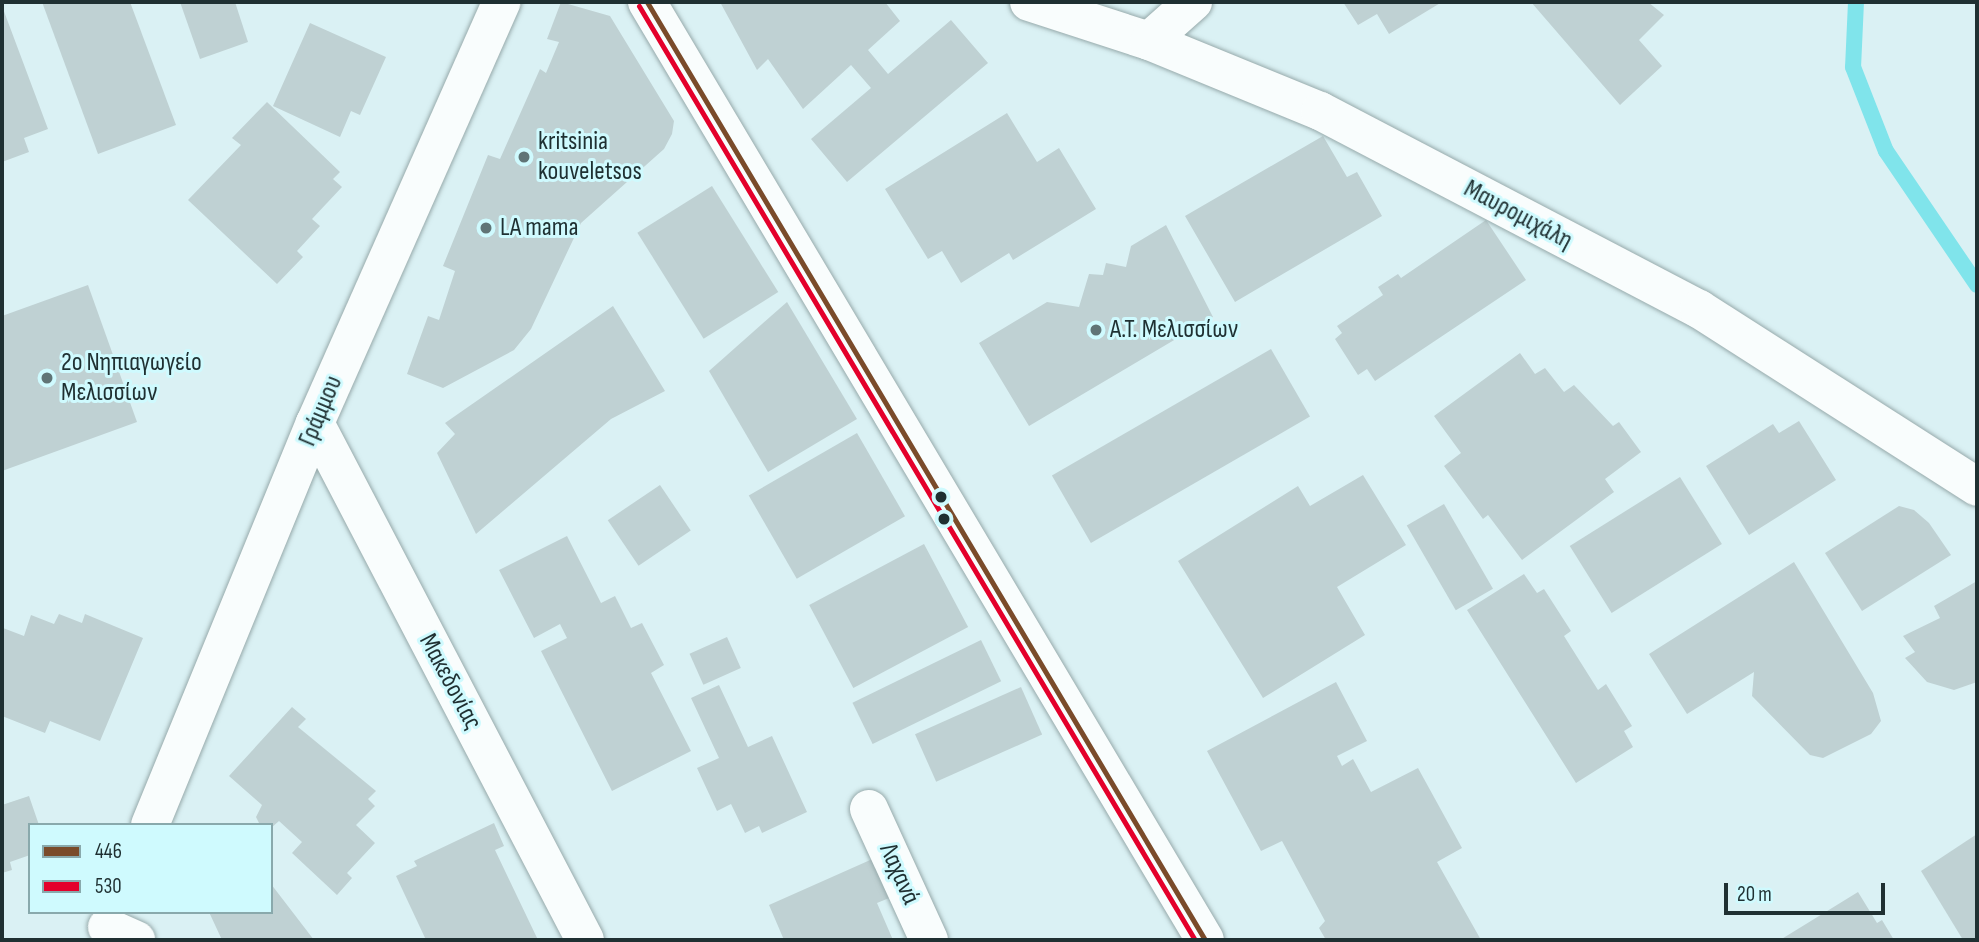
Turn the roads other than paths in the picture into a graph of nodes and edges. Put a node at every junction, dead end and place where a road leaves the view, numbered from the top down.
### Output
1 (502, 2) edge
2 (647, 2) edge
3 (1029, 2) edge
4 (1193, 2) edge
5 (1149, 41) junction
6 (316, 423) junction
7 (1977, 487) edge
8 (870, 809) dead end
9 (151, 823) edge
10 (585, 940) edge
11 (929, 940) edge
12 (1205, 940) edge

1 - 6 street, Γράμμου
2 - 12 street
3 - 5 street, Μαυρομιχάλη
4 - 5 street
5 - 7 street, Μαυρομιχάλη
6 - 9 street, Γράμμου
6 - 10 street, Μακεδονίας
8 - 11 street, Λαχανά

